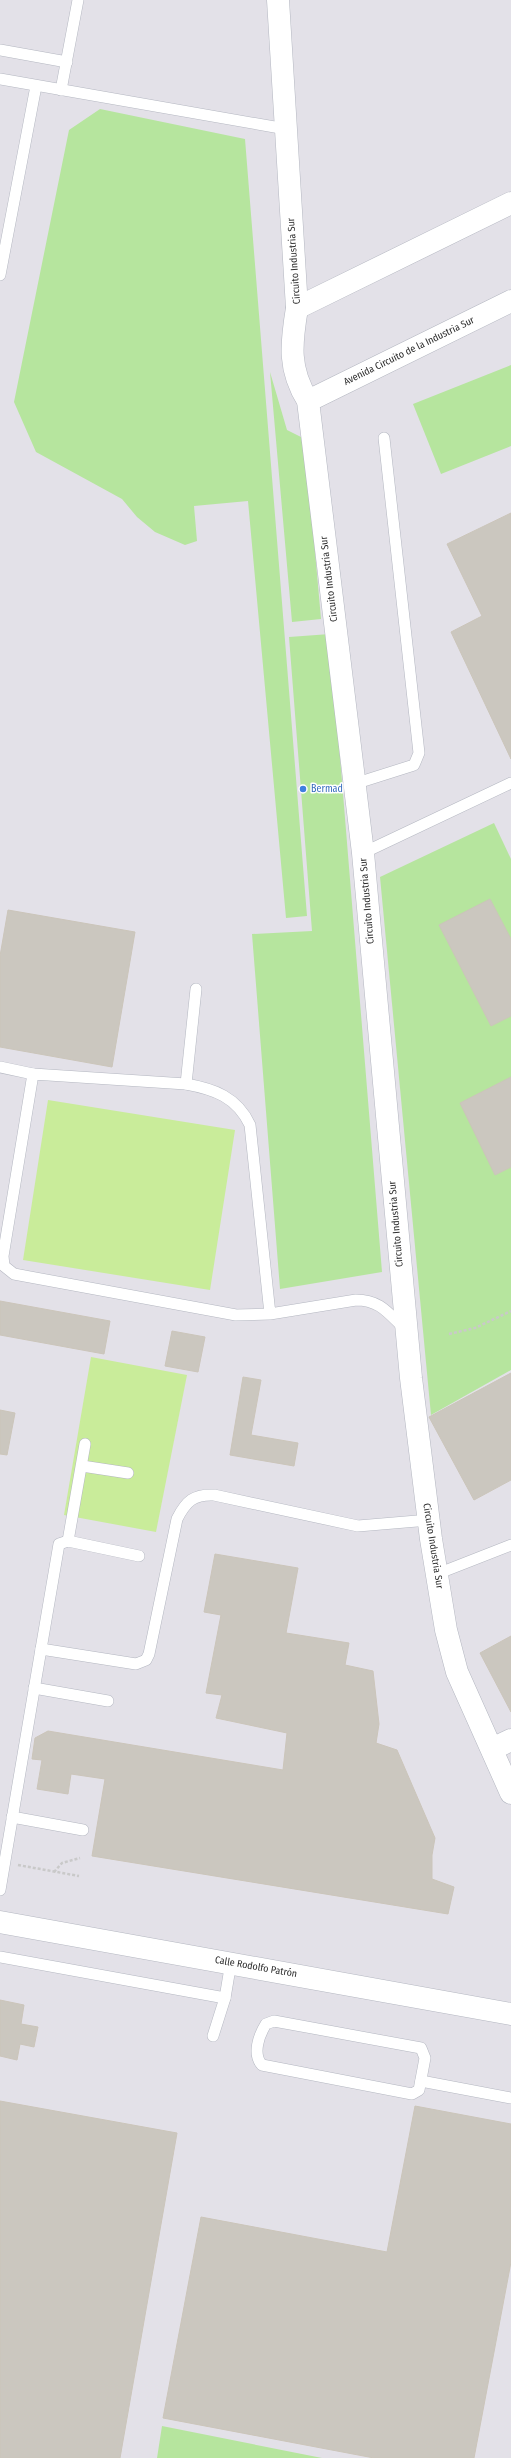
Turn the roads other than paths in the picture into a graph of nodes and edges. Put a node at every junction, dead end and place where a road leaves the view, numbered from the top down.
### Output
1 (78, 0) edge
2 (278, 0) edge
3 (0, 50) edge
4 (67, 62) junction
5 (0, 79) edge
6 (36, 86) junction
7 (61, 90) junction
8 (286, 129) junction
9 (511, 204) edge
10 (0, 275) edge
11 (511, 301) edge
12 (297, 308) junction
13 (308, 401) junction
14 (384, 438) dead end
15 (511, 783) edge
16 (354, 784) junction
17 (363, 853) junction
18 (196, 989) dead end
19 (0, 1067) edge
20 (33, 1074) junction
21 (186, 1084) junction
22 (270, 1314) junction
23 (406, 1330) junction
24 (85, 1444) dead end
25 (82, 1466) junction
26 (128, 1472) dead end
27 (429, 1520) junction
28 (68, 1541) junction
29 (511, 1545) edge
30 (139, 1556) dead end
31 (438, 1574) junction
32 (40, 1650) junction
33 (34, 1688) junction
34 (108, 1701) dead end
35 (511, 1740) edge
36 (492, 1749) junction
37 (511, 1793) edge
38 (12, 1817) junction
39 (83, 1830) dead end
40 (0, 1890) edge
41 (0, 1922) edge
42 (0, 1957) edge
43 (231, 1962) junction
44 (225, 1998) junction
45 (511, 2014) edge
46 (214, 2036) dead end
47 (421, 2081) junction
48 (511, 2098) edge

1 - 4 lane
2 - 8 main road, Circuito Industria Sur
3 - 4 lane
4 - 7 lane
5 - 6 lane
6 - 7 lane
6 - 10 lane
7 - 8 lane
8 - 12 main road, Circuito Industria Sur
9 - 12 main road
11 - 13 main road, Avenida Circuito de la Industria Sur
12 - 13 main road, Circuito Industria Sur
13 - 16 main road, Circuito Industria Sur
14 - 16 lane
15 - 17 lane
16 - 17 main road, Circuito Industria Sur
17 - 23 main road, Circuito Industria Sur
18 - 21 lane
19 - 20 lane
20 - 21 lane
20 - 22 lane
21 - 22 lane
22 - 23 lane
23 - 27 main road, Circuito Industria Sur
24 - 25 lane
25 - 26 lane
25 - 28 lane
27 - 31 main road, Circuito Industria Sur
27 - 32 lane
28 - 30 lane
28 - 32 lane
29 - 31 lane
31 - 36 main road, Circuito Industria Sur
32 - 33 lane
33 - 34 lane
33 - 38 lane
35 - 36 main road
36 - 37 main road, Circuito Industria Sur
38 - 39 lane
38 - 40 lane
41 - 43 main road, Calle Rodolfo Patrón
42 - 44 lane
43 - 44 lane
43 - 45 main road, Calle Rodolfo Patrón
44 - 46 lane
47 - 47 lane
47 - 48 lane

